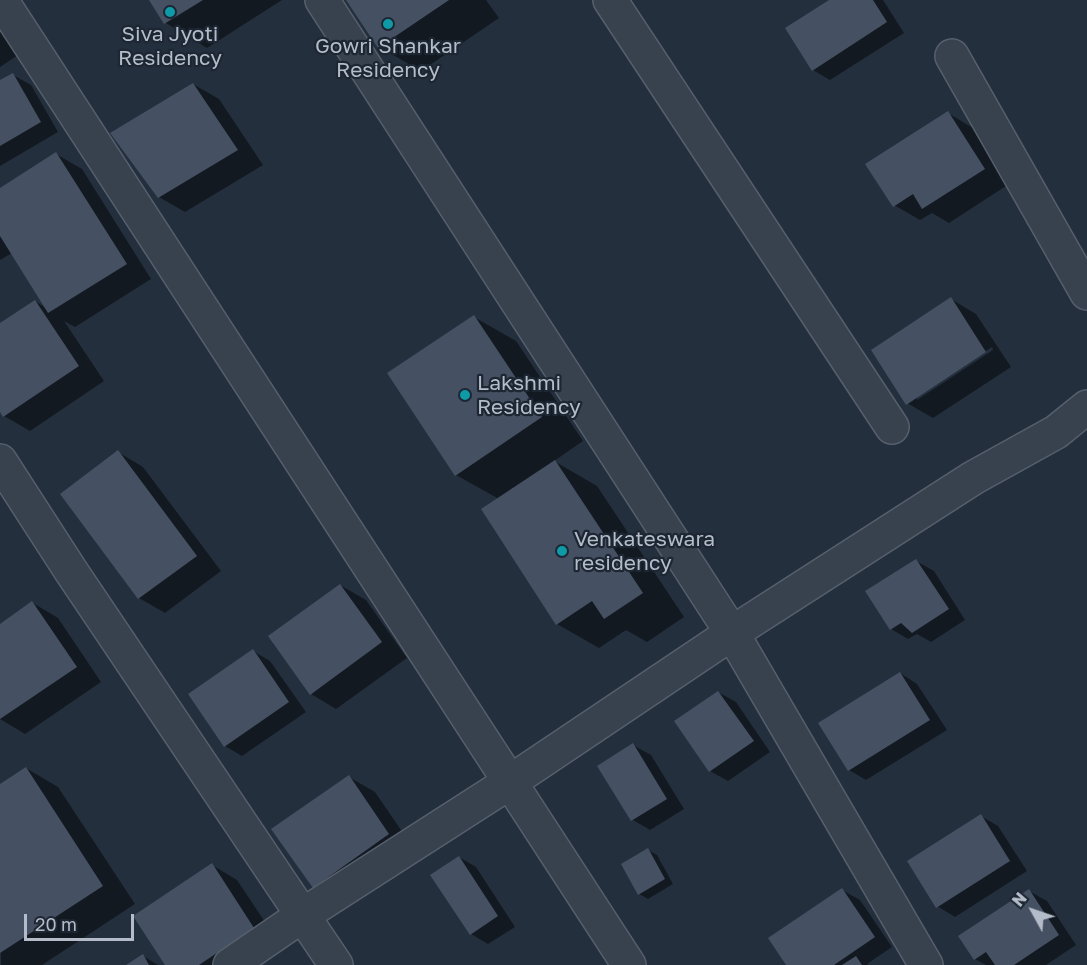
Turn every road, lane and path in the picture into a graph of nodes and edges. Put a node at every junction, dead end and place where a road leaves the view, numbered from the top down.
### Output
1 (1, 0) edge
2 (322, 0) edge
3 (610, 0) edge
4 (952, 56) dead end
5 (1087, 293) edge
6 (1087, 407) edge
7 (892, 427) dead end
8 (0, 461) edge
9 (732, 633) junction
10 (510, 782) junction
11 (303, 915) junction
12 (230, 965) edge
13 (336, 965) edge
14 (629, 965) edge
15 (926, 965) edge

1 - 10 street
2 - 9 street
3 - 7 street
4 - 5 street
6 - 9 street
8 - 11 street
9 - 10 street
9 - 15 street
10 - 11 street
10 - 14 street
11 - 12 street
11 - 13 street

